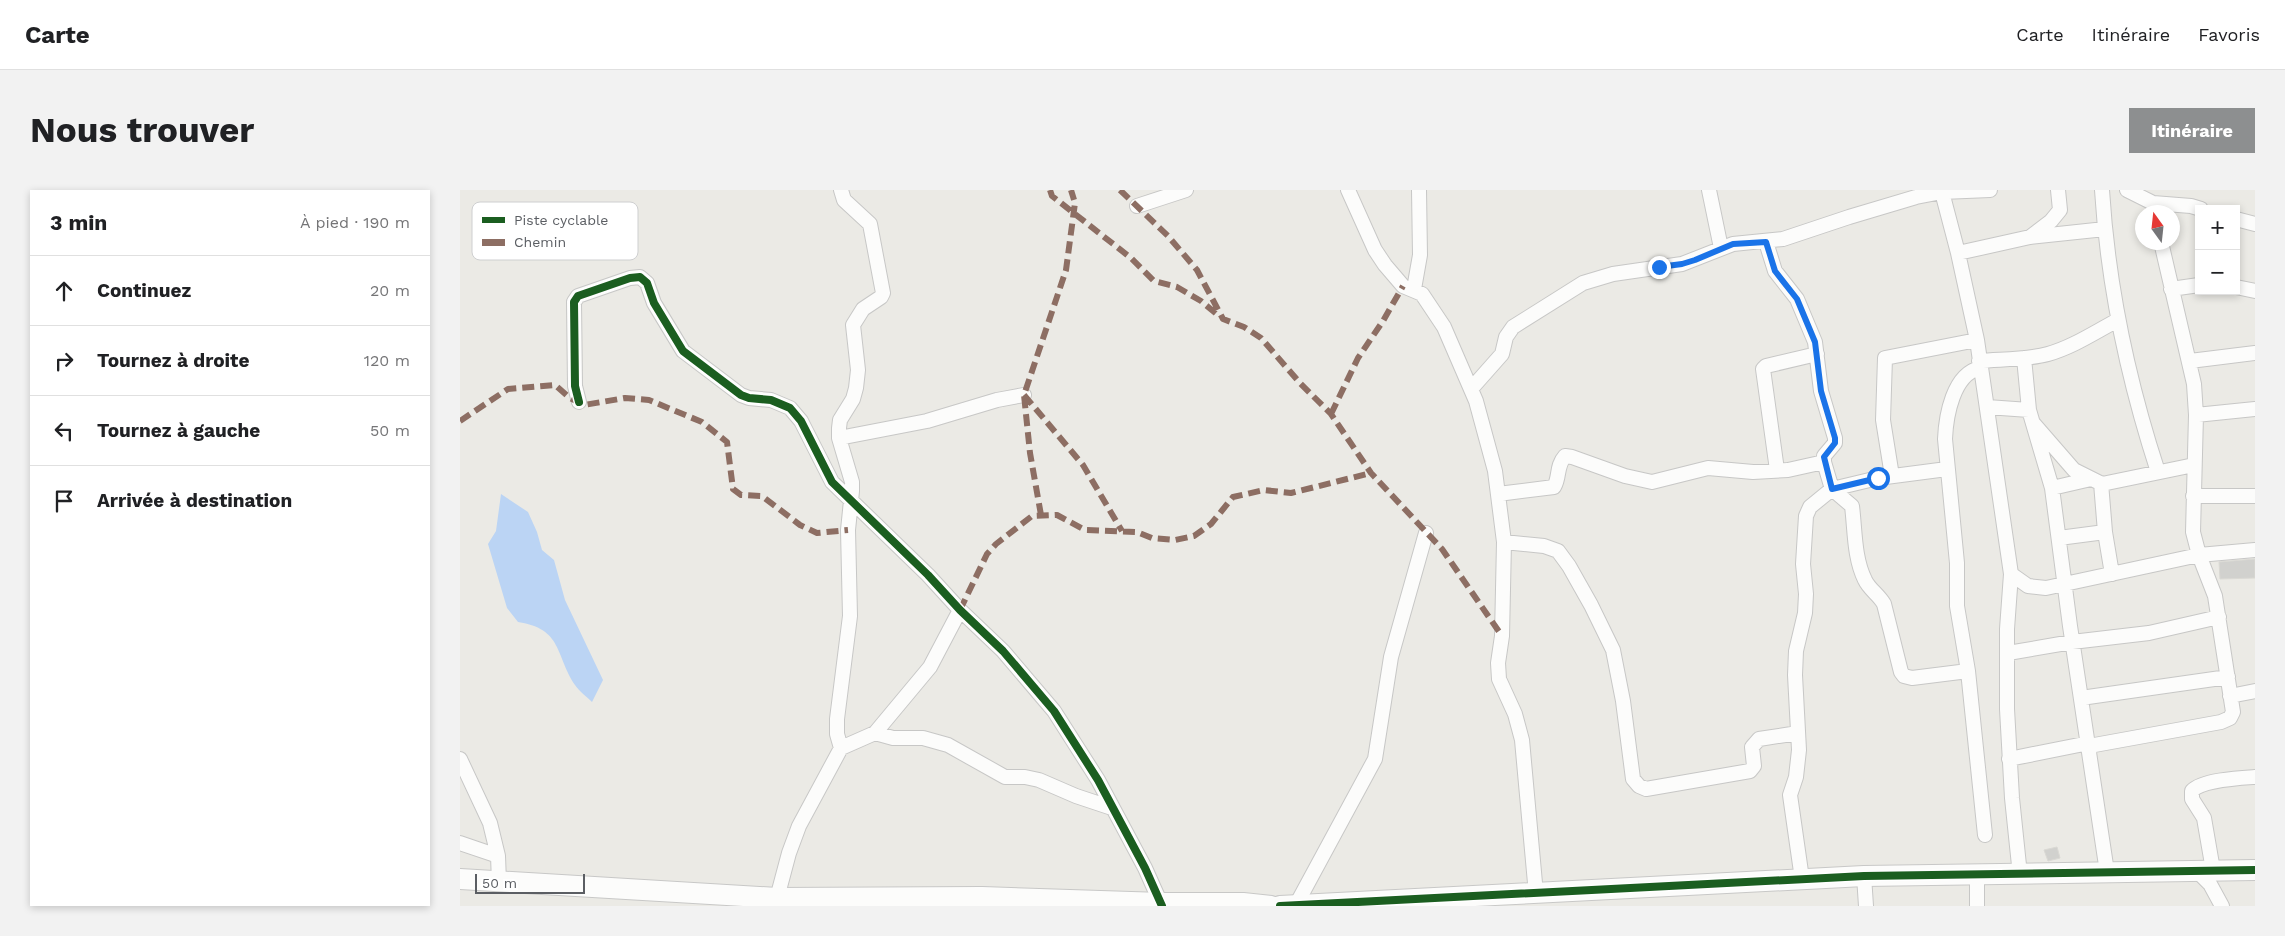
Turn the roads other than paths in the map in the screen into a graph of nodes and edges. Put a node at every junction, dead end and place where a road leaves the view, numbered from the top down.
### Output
1 (841, 190) edge
2 (1186, 190) edge
3 (1348, 190) edge
4 (1419, 190) edge
5 (1709, 190) edge
6 (1964, 190) edge
7 (1990, 190) edge
8 (2058, 190) edge
9 (2102, 190) edge
10 (2127, 190) edge
11 (1942, 192) junction
12 (2150, 205) edge
13 (1137, 206) dead end
14 (2180, 209) edge
15 (2195, 209) edge
16 (2240, 220) edge
17 (2255, 224) edge
18 (2105, 229) junction
19 (2030, 237) junction
20 (1766, 242) junction
21 (1721, 248) junction
22 (2163, 250) edge
23 (1958, 253) junction
24 (2195, 286) edge
25 (2240, 288) edge
26 (1414, 289) junction
27 (2171, 290) junction
28 (2255, 291) edge
29 (2118, 320) junction
30 (1977, 340) junction
31 (2255, 352) edge
32 (1817, 354) junction
33 (2024, 358) junction
34 (2190, 361) junction
35 (1980, 364) junction
36 (1471, 389) junction
37 (1024, 394) dead end
38 (579, 402) dead end
39 (1987, 407) junction
40 (2255, 409) edge
41 (2196, 415) junction
42 (2032, 417) junction
43 (838, 438) junction
44 (1824, 462) junction
45 (2194, 465) junction
46 (1947, 469) junction
47 (1777, 470) junction
48 (2158, 472) junction
49 (1892, 476) junction
50 (2096, 481) junction
51 (2052, 488) junction
52 (1832, 489) junction
53 (1498, 494) junction
54 (2193, 496) junction
55 (2255, 496) edge
56 (851, 500) junction
57 (2105, 532) junction
58 (1426, 533) dead end
59 (2058, 538) junction
60 (1504, 542) junction
61 (2255, 550) edge
62 (2199, 555) junction
63 (2011, 574) junction
64 (2112, 574) junction
65 (2065, 584) junction
66 (960, 610) junction
67 (2219, 617) junction
68 (2072, 642) junction
69 (2008, 653) junction
70 (1968, 671) junction
71 (2228, 677) junction
72 (2255, 691) edge
73 (2230, 696) junction
74 (2081, 698) junction
75 (875, 732) junction
76 (1798, 733) junction
77 (2089, 745) junction
78 (841, 748) junction
79 (460, 759) edge
80 (2009, 759) junction
81 (2255, 776) edge
82 (1112, 808) junction
83 (1985, 835) dead end
84 (460, 843) edge
85 (498, 856) junction
86 (2205, 870) junction
87 (2255, 870) edge
88 (2108, 872) junction
89 (1977, 875) junction
90 (2020, 875) junction
91 (1864, 876) junction
92 (460, 879) edge
93 (1802, 879) junction
94 (499, 882) junction
95 (1536, 894) junction
96 (777, 898) junction
97 (1162, 905) edge
98 (1272, 906) edge
99 (1288, 906) edge
100 (1866, 906) edge
101 (1978, 906) edge
102 (2222, 906) edge

1 - 43 street
2 - 13 street
3 - 26 street
4 - 26 street
5 - 21 street
6 - 7 street
6 - 11 street
8 - 19 street
9 - 18 street
10 - 12 street
11 - 20 street
11 - 23 street
14 - 15 street
16 - 17 street
18 - 19 street
18 - 29 street
19 - 23 street
20 - 21 street
20 - 32 street
21 - 36 street
22 - 27 street
23 - 30 street
24 - 27 street
25 - 28 street
26 - 36 street
27 - 34 street
29 - 33 street
29 - 48 street
30 - 35 street
30 - 49 street
31 - 34 street
32 - 44 street
32 - 47 street
33 - 35 street
33 - 42 street
34 - 41 street
35 - 39 street
35 - 46 street
36 - 53 street
37 - 43 street
38 - 56 street
39 - 42 street
39 - 63 street
40 - 41 street
41 - 45 street
42 - 50 street
42 - 51 street
43 - 56 street
44 - 47 street
44 - 52 street
45 - 48 street
45 - 54 street
46 - 49 street
46 - 70 street
47 - 53 street
48 - 50 street
49 - 52 street
50 - 51 street
50 - 57 street
51 - 59 street
52 - 70 street
52 - 76 street
53 - 60 street
54 - 55 street
54 - 62 street
56 - 66 street
56 - 78 street
57 - 59 street
57 - 64 street
58 - 99 street
59 - 65 street
60 - 76 street
60 - 95 street
61 - 62 street
62 - 64 street
62 - 67 street
63 - 65 street
63 - 69 street
64 - 65 street
65 - 68 street
66 - 75 street
66 - 82 street
67 - 68 street
67 - 71 street
68 - 69 street
68 - 74 street
69 - 80 street
70 - 83 street
71 - 73 street
71 - 74 street
72 - 73 street
73 - 77 street
74 - 77 street
75 - 78 street
75 - 82 street
76 - 93 street
77 - 80 street
77 - 88 street
78 - 96 street
79 - 85 street
80 - 90 street
81 - 86 street
82 - 97 street
84 - 85 street
85 - 94 street
86 - 87 street
86 - 88 street
86 - 102 street
88 - 90 street
89 - 90 street
89 - 91 street
89 - 101 street
91 - 93 street
91 - 100 street
92 - 94 street
93 - 95 street
94 - 96 street
95 - 99 street
96 - 97 street
97 - 98 street

